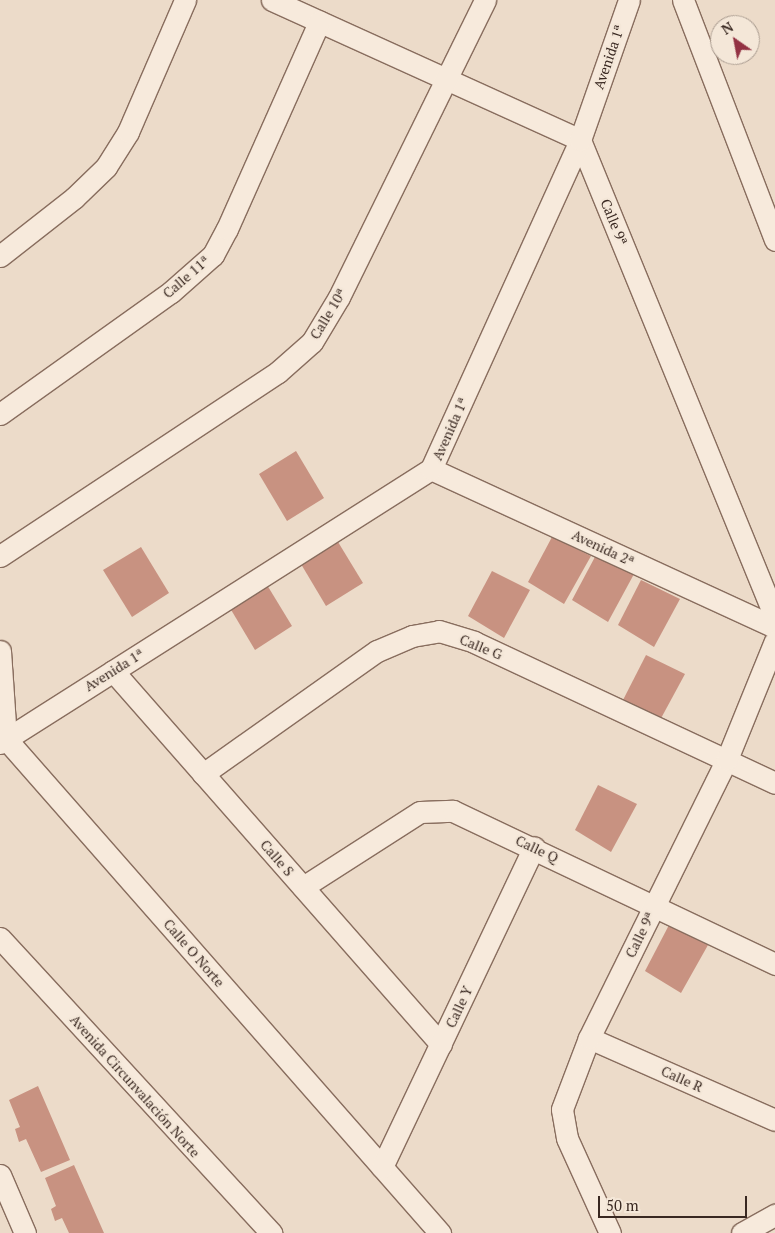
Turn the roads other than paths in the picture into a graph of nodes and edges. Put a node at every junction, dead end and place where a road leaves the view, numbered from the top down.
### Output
1 (185, 0) edge
2 (272, 0) edge
3 (485, 0) edge
4 (629, 0) edge
5 (683, 0) edge
6 (319, 22) junction
7 (447, 79) junction
8 (580, 140) junction
9 (775, 240) edge
10 (0, 256) edge
11 (0, 414) edge
12 (432, 469) junction
13 (0, 556) edge
14 (775, 617) edge
15 (775, 627) edge
16 (775, 641) edge
17 (0, 651) edge
18 (113, 671) junction
19 (3, 741) edge
20 (727, 759) junction
21 (203, 774) junction
22 (775, 783) edge
23 (534, 847) junction
24 (303, 887) junction
25 (654, 906) junction
26 (0, 938) edge
27 (775, 964) edge
28 (589, 1038) junction
29 (441, 1045) junction
30 (775, 1120) edge
31 (382, 1167) junction
32 (0, 1175) edge
33 (775, 1215) edge
34 (25, 1233) edge
35 (271, 1233) edge
36 (440, 1233) edge
37 (610, 1233) edge
38 (742, 1233) edge

1 - 10 street
2 - 6 street
3 - 7 street, Calle 10ª
4 - 8 street, Avenida 1ª
5 - 9 street
6 - 7 street
6 - 11 street, Calle 11ª
7 - 8 street
7 - 13 street, Calle 10ª
8 - 12 street, Avenida 1ª
8 - 14 street, Calle 9ª
12 - 15 street, Avenida 2ª
12 - 18 street, Avenida 1ª
16 - 20 street, Calle 9ª
17 - 19 street
18 - 19 street, Avenida 1ª
18 - 21 street, Calle S
19 - 31 street, Calle O Norte
20 - 21 street, Calle G
20 - 22 street, Calle G
20 - 25 street, Calle 9ª
21 - 24 street, Calle S
23 - 24 street, Calle Q
23 - 25 street, Calle Q
23 - 29 street, Calle Y
24 - 29 street, Calle S
25 - 27 street, Calle Q
25 - 28 street, Calle 9ª
26 - 35 street, Avenida Circunvalación Norte
28 - 30 street, Calle R
28 - 37 street, Calle 9ª
29 - 31 street, Calle Y
31 - 36 street, Calle O Norte
32 - 34 street
33 - 38 street

